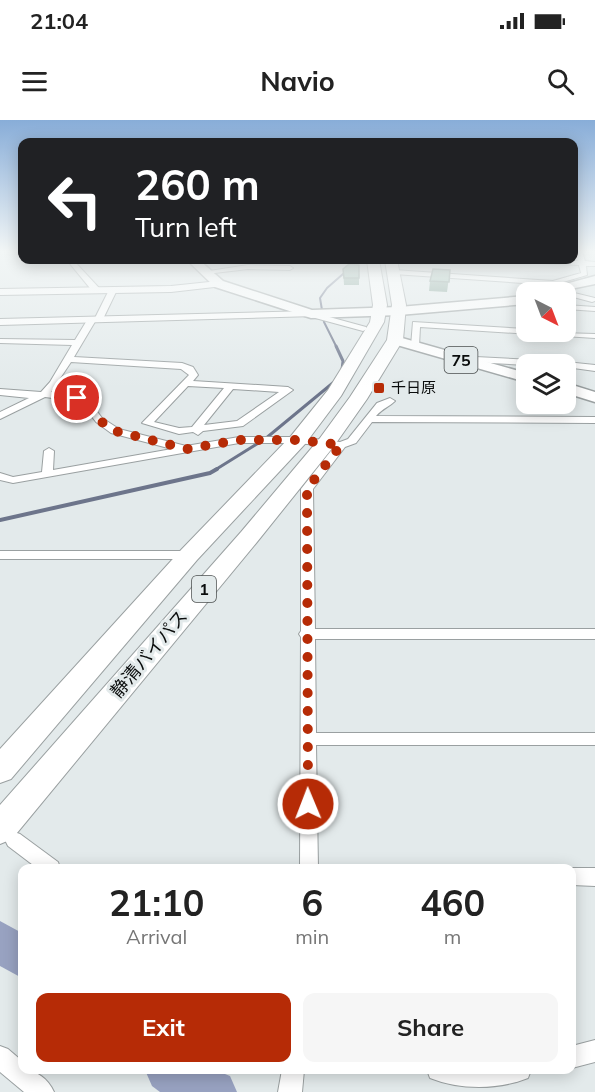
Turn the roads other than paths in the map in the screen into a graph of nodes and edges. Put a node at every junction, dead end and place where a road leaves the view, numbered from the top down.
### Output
1 (109, 297) edge
2 (260, 297) edge
3 (378, 297) edge
4 (397, 297) edge
5 (505, 297) edge
6 (576, 297) edge
7 (516, 301) edge
8 (594, 305) edge
9 (576, 306) edge
10 (292, 308) junction
11 (379, 308) junction
12 (399, 308) junction
13 (311, 314) junction
14 (0, 316) edge
15 (98, 318) junction
16 (0, 322) edge
17 (363, 329) dead end
18 (595, 336) edge
19 (0, 341) edge
20 (77, 343) junction
21 (405, 343) junction
22 (69, 358) junction
23 (456, 358) junction
24 (516, 362) edge
25 (576, 366) edge
26 (595, 368) edge
27 (516, 375) edge
28 (186, 383) junction
29 (231, 386) junction
30 (576, 391) edge
31 (0, 392) edge
32 (43, 395) junction
33 (595, 397) edge
34 (390, 401) dead end
35 (0, 416) edge
36 (369, 420) junction
37 (595, 420) edge
38 (196, 428) junction
39 (298, 440) junction
40 (334, 444) junction
41 (204, 445) junction
42 (187, 449) junction
43 (49, 451) dead end
44 (47, 473) junction
45 (0, 476) edge
46 (0, 555) edge
47 (189, 555) junction
48 (306, 634) junction
49 (595, 634) edge
50 (307, 739) junction
51 (595, 739) edge
52 (0, 770) edge
53 (7, 835) edge
54 (46, 864) edge
55 (309, 864) edge
56 (576, 877) edge
57 (595, 877) edge
58 (595, 1051) edge
59 (576, 1056) edge
60 (0, 1057) edge
61 (18, 1072) edge
62 (20, 1074) edge
63 (292, 1074) edge
64 (467, 1074) edge
65 (502, 1074) edge
66 (42, 1092) edge
67 (290, 1092) edge

1 - 15 street
2 - 10 main road
3 - 11 highway
4 - 12 highway, 静清バイパス / 1
5 - 12 main road
6 - 8 street
7 - 12 main road
8 - 9 street
10 - 11 main road
10 - 13 main road
10 - 15 main road
11 - 12 main road
11 - 13 main road
11 - 39 highway, 静清バイパス / 1
12 - 21 highway, 静清バイパス / 1
13 - 15 main road
13 - 17 street
14 - 15 main road
15 - 16 main road
15 - 20 street
18 - 21 street
19 - 20 street
20 - 22 street
21 - 23 main road, 75
21 - 40 highway, 静清バイパス / 1
22 - 28 street
22 - 32 street
23 - 24 street
23 - 27 main road, 75
25 - 26 street
28 - 29 street
28 - 38 street
29 - 38 street
29 - 38 street
30 - 33 main road
31 - 32 street
32 - 35 street
32 - 42 street
34 - 36 street
36 - 37 street
36 - 40 street
38 - 41 street
39 - 40 street
39 - 41 street
39 - 47 highway, 静清バイパス / 1
40 - 48 street
40 - 53 highway, 静清バイパス / 1
41 - 42 street
42 - 44 street
43 - 44 street
44 - 45 street
46 - 47 street
47 - 52 highway, 静清バイパス / 1
48 - 49 street
48 - 50 street
50 - 51 street
50 - 55 street
53 - 54 street
56 - 57 street
58 - 59 street
60 - 61 street
62 - 66 street
63 - 67 street
64 - 65 street

